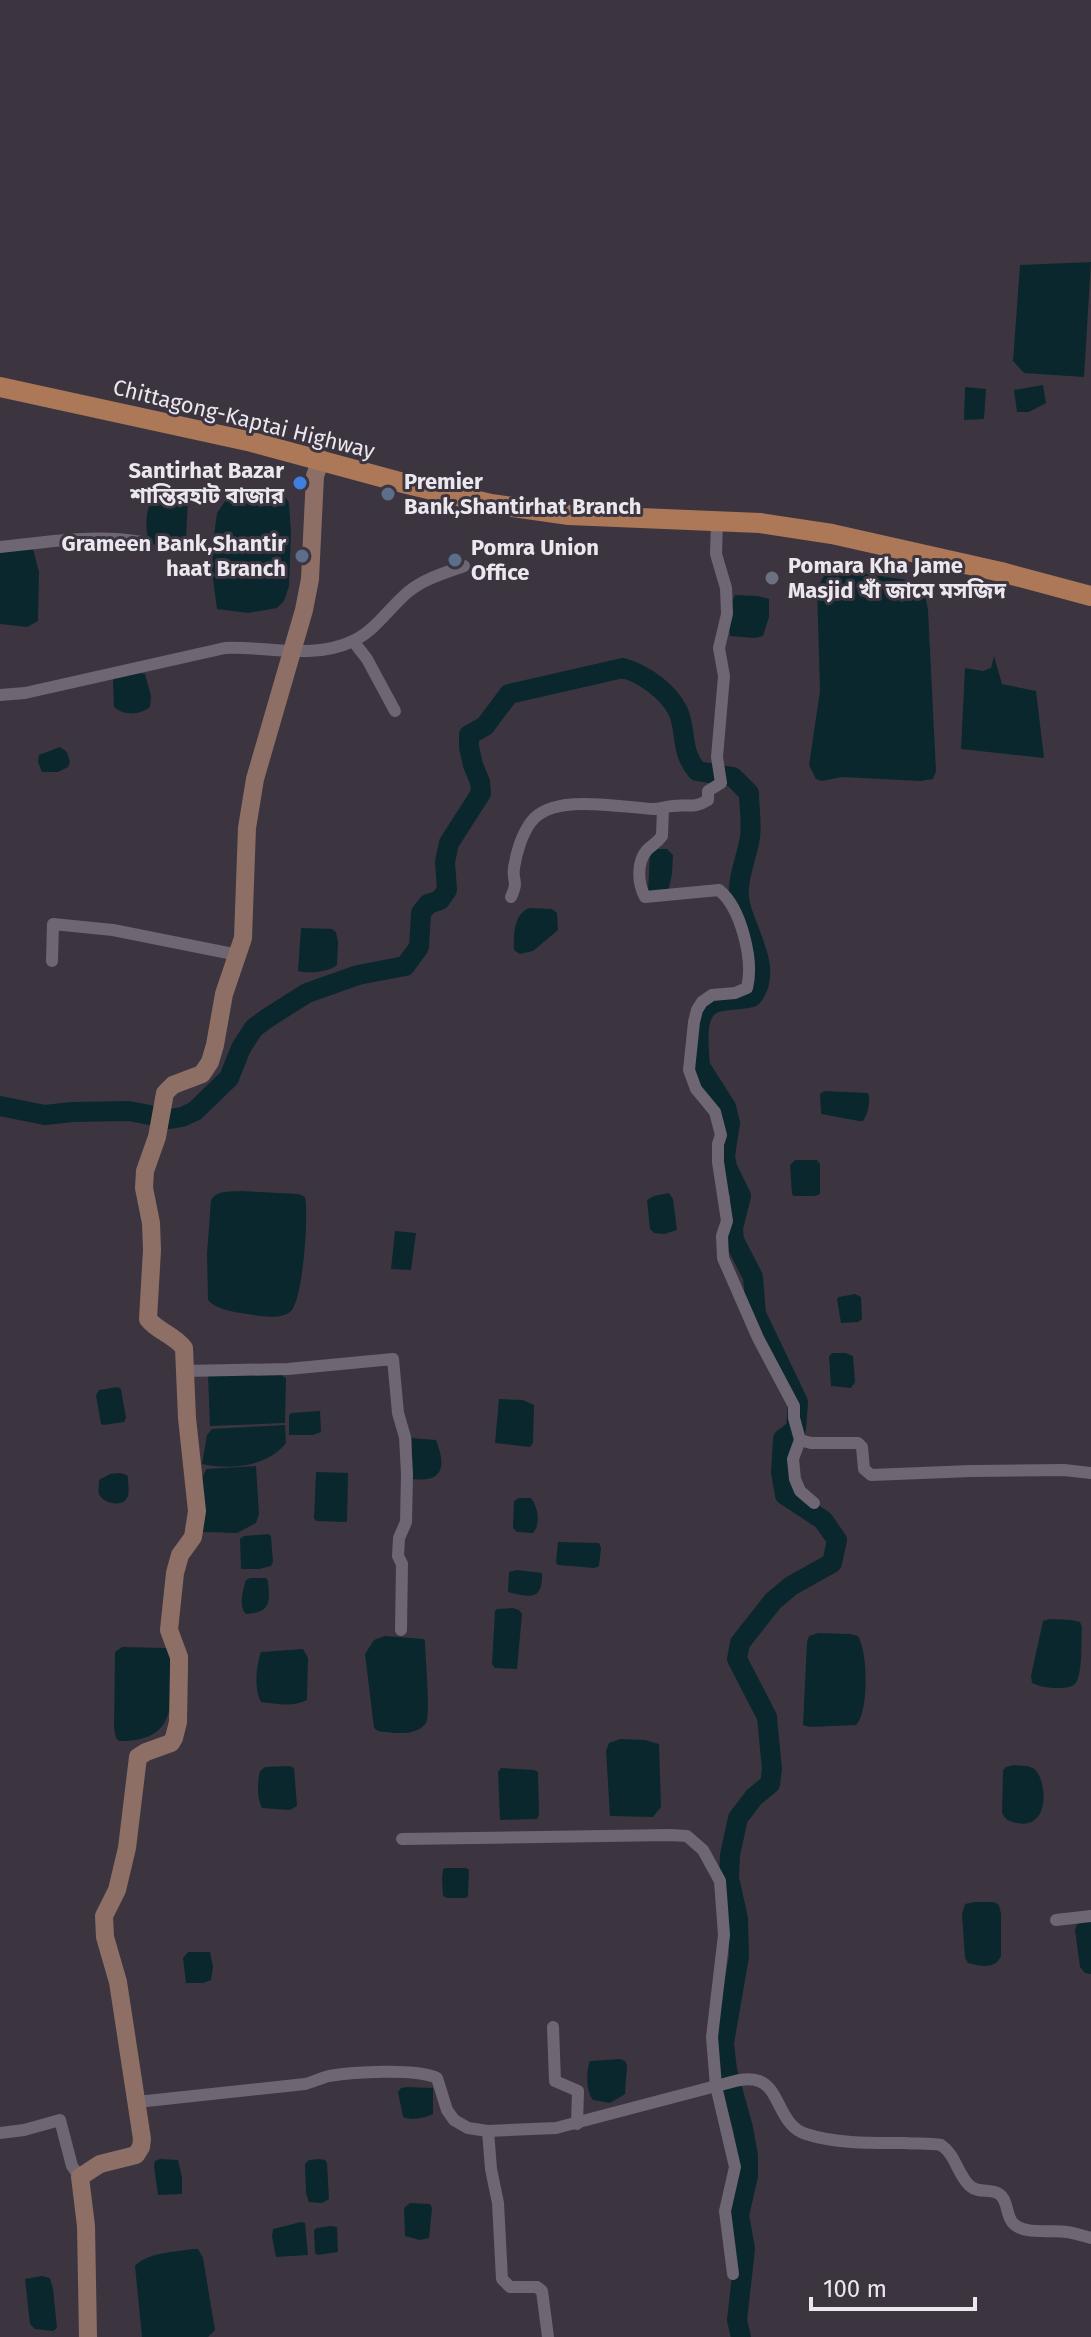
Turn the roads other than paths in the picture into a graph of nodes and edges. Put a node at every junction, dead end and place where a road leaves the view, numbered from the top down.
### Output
1 (0, 387) edge
2 (321, 459) junction
3 (717, 521) junction
4 (141, 542) dead end
5 (0, 547) edge
6 (464, 566) dead end
7 (1091, 596) edge
8 (353, 641) junction
9 (293, 651) junction
10 (0, 695) edge
11 (395, 711) dead end
12 (663, 808) junction
13 (511, 897) dead end
14 (238, 955) junction
15 (52, 961) dead end
16 (185, 1371) junction
17 (800, 1440) junction
18 (1091, 1473) edge
19 (808, 1503) dead end
20 (401, 1630) dead end
21 (402, 1839) dead end
22 (1091, 1916) edge
23 (1056, 1920) dead end
24 (553, 2027) dead end
25 (720, 2085) junction
26 (137, 2102) junction
27 (577, 2124) junction
28 (488, 2131) junction
29 (0, 2133) edge
30 (80, 2177) junction
31 (1091, 2238) edge
32 (733, 2274) dead end
33 (88, 2337) edge
34 (548, 2337) edge

1 - 2 main road, Chittagong-Kaptai Highway
2 - 3 main road, Chittagong-Kaptai Highway
2 - 9 street
3 - 7 main road, Chittagong-Kaptai Highway
3 - 12 street
4 - 5 street
6 - 8 street
8 - 9 street
8 - 11 street
9 - 10 street
9 - 14 street
12 - 13 street
12 - 17 street
14 - 15 street
14 - 16 street
16 - 20 street
16 - 26 street
17 - 18 street
17 - 19 street
21 - 25 street
22 - 23 street
24 - 27 street
25 - 27 street
25 - 31 street
25 - 32 street
26 - 28 street
26 - 30 street
27 - 28 street
28 - 34 street
29 - 30 street
30 - 33 street

